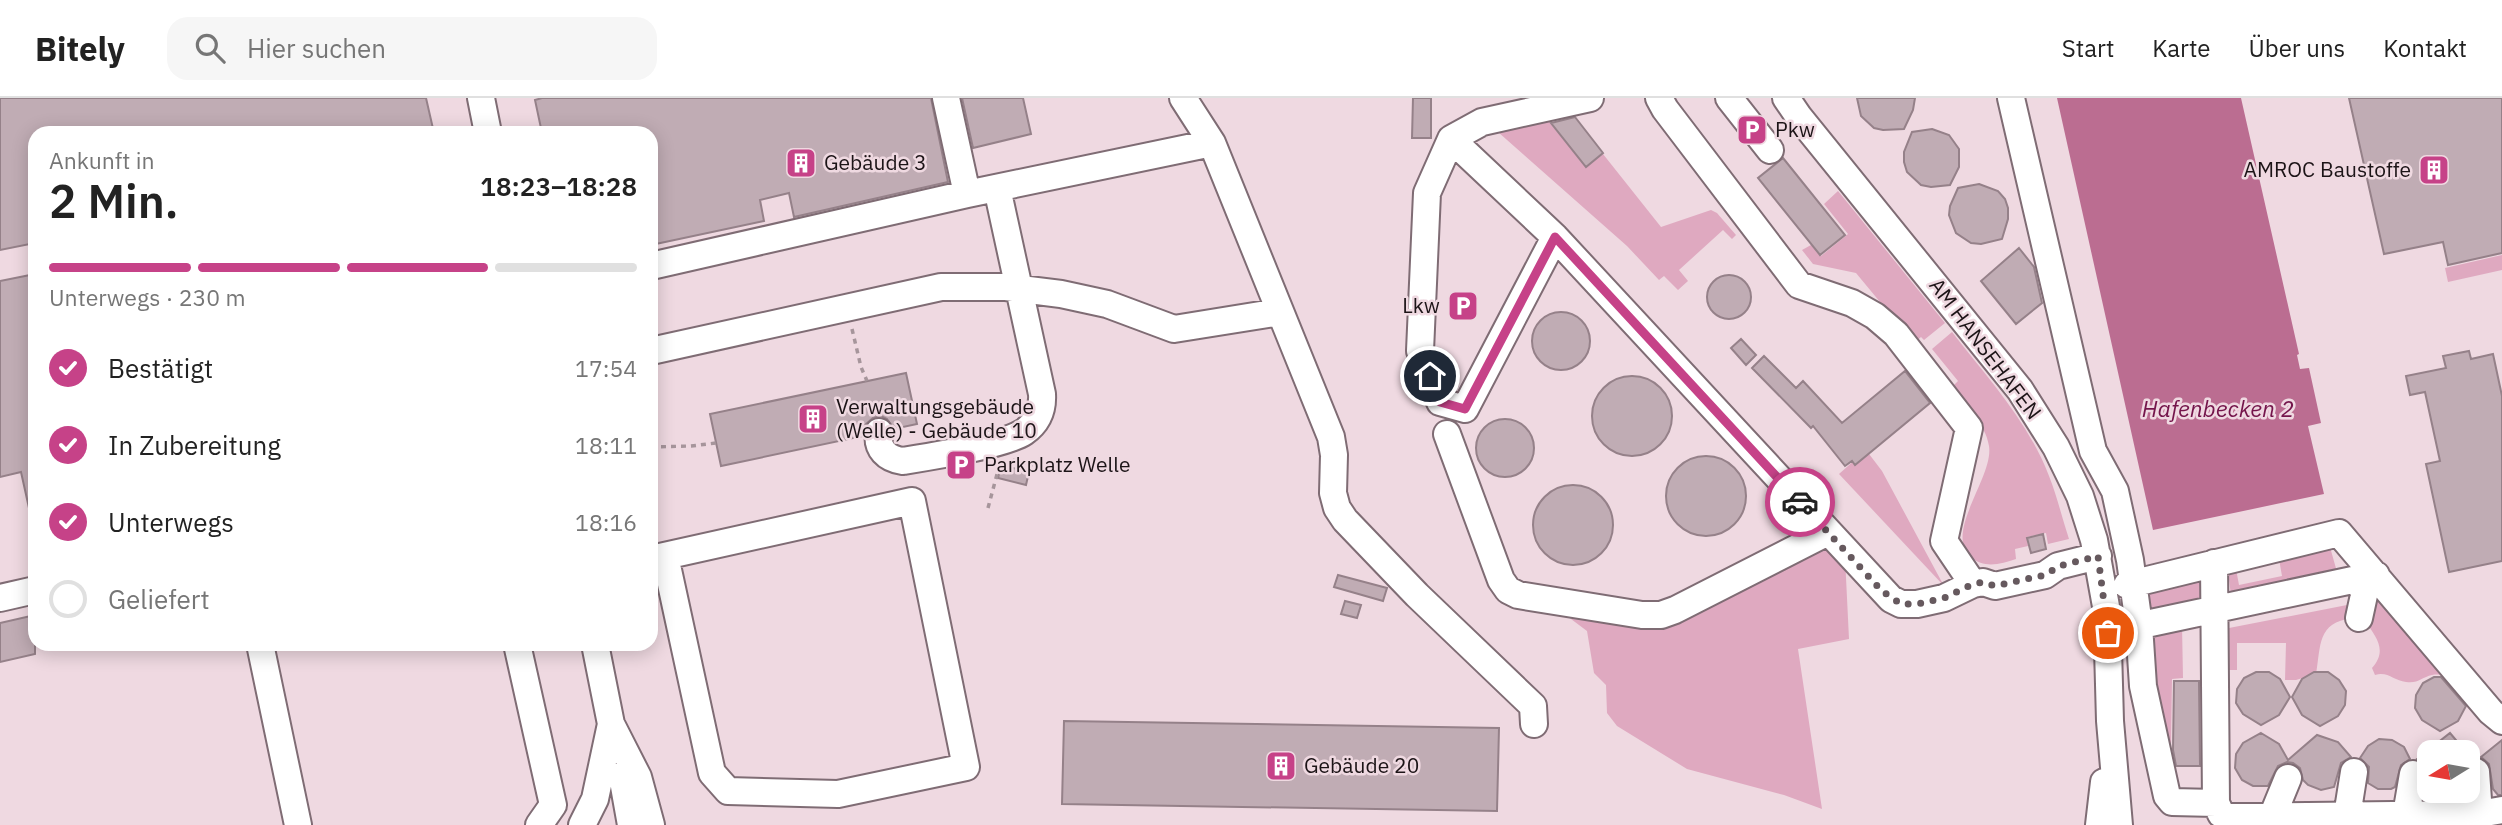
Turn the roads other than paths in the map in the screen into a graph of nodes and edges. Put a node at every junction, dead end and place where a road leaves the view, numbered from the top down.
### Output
1 (481, 98) edge
2 (946, 98) edge
3 (1183, 98) edge
4 (1590, 98) edge
5 (1659, 98) edge
6 (1729, 98) edge
7 (1786, 98) edge
8 (2011, 98) edge
9 (487, 126) edge
10 (1451, 139) junction
11 (1212, 143) junction
12 (1770, 150) dead end
13 (997, 188) junction
14 (967, 194) junction
15 (1555, 237) junction
16 (658, 264) edge
17 (1019, 288) junction
18 (1280, 312) junction
19 (658, 349) edge
20 (879, 432) dead end
21 (1447, 434) dead end
22 (1828, 532) junction
23 (2098, 556) junction
24 (658, 557) edge
25 (2214, 563) junction
26 (2368, 576) junction
27 (1978, 583) junction
28 (2130, 584) junction
29 (28, 592) edge
30 (0, 598) edge
31 (2214, 609) junction
32 (2359, 618) dead end
33 (2136, 626) junction
34 (261, 651) edge
35 (519, 651) edge
36 (597, 651) edge
37 (2110, 721) junction
38 (2502, 721) edge
39 (1534, 724) dead end
40 (614, 730) junction
41 (2354, 772) dead end
42 (2413, 774) dead end
43 (2288, 778) dead end
44 (2480, 783) edge
45 (2216, 803) junction
46 (2490, 812) edge
47 (2406, 815) junction
48 (2347, 816) junction
49 (2272, 817) junction
50 (298, 825) edge
51 (539, 825) edge
52 (582, 825) edge
53 (631, 825) edge
54 (650, 825) edge
55 (2099, 825) edge
56 (2119, 825) edge

1 - 9 street
2 - 14 street
3 - 11 street
4 - 10 street
5 - 27 street
6 - 12 street
7 - 23 street, AM HANSEHAFEN
8 - 28 street
10 - 15 street
10 - 15 street
11 - 13 street
11 - 18 street
13 - 14 street
13 - 17 street
14 - 16 street
15 - 22 street
17 - 18 street
17 - 19 street
17 - 20 street
18 - 39 street
21 - 22 street
22 - 27 street
23 - 27 street
23 - 37 street, AM HANSEHAFEN
24 - 24 street
25 - 26 street
25 - 28 street
25 - 31 street
26 - 31 street
26 - 32 street
26 - 38 street
28 - 33 street
29 - 30 street
31 - 33 street
31 - 45 street
33 - 45 street
34 - 50 street
35 - 51 street
36 - 40 street
37 - 55 street, AM HANSEHAFEN
37 - 56 street, AM HANSEHAFEN
40 - 52 street
40 - 53 street
40 - 54 street
41 - 48 street
42 - 47 street
43 - 49 street
44 - 46 street
45 - 49 street
46 - 47 street
47 - 48 street
48 - 49 street

